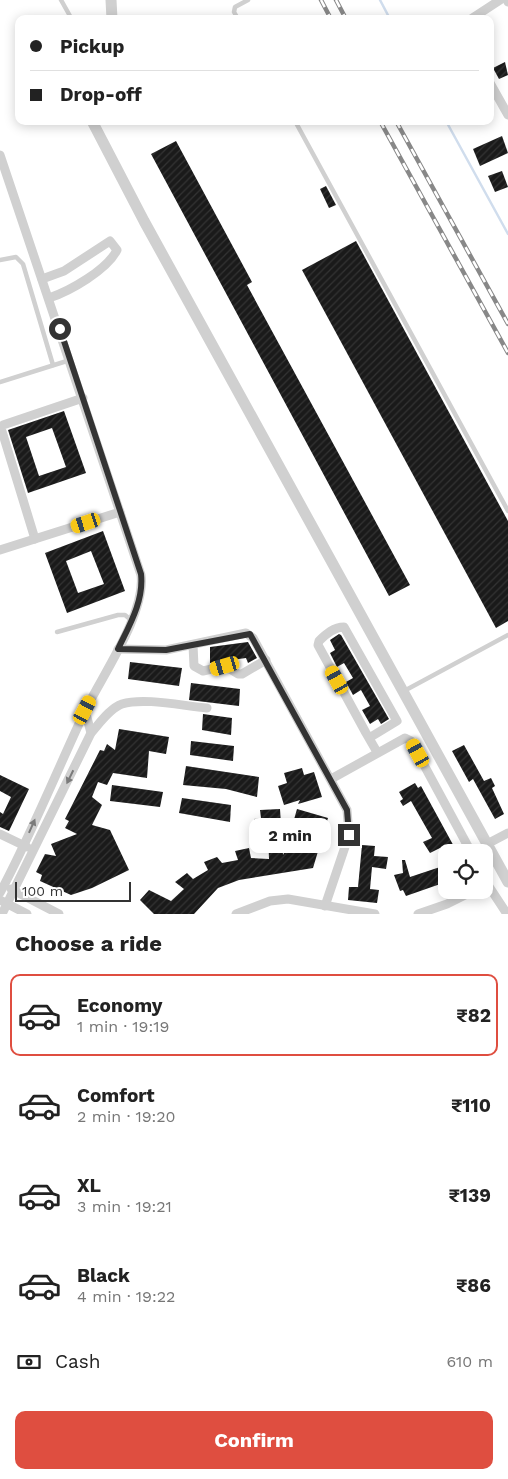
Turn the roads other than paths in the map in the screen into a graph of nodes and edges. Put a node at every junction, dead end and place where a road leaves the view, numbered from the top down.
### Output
1 (61, 0) edge
2 (111, 0) edge
3 (248, 0) edge
4 (500, 0) edge
5 (69, 15) edge
6 (112, 15) edge
7 (236, 15) edge
8 (477, 15) edge
9 (494, 91) edge
10 (508, 115) edge
11 (94, 125) edge
12 (297, 125) edge
13 (0, 155) edge
14 (2, 169) edge
15 (0, 260) edge
16 (42, 279) junction
17 (49, 298) junction
18 (70, 360) junction
19 (53, 365) junction
20 (0, 382) edge
21 (83, 398) junction
22 (508, 511) edge
23 (120, 512) junction
24 (35, 539) junction
25 (0, 550) edge
26 (132, 620) junction
27 (57, 632) dead end
28 (508, 634) edge
29 (193, 644) junction
30 (118, 649) junction
31 (266, 660) junction
32 (403, 692) junction
33 (207, 708) dead end
34 (85, 710) junction
35 (91, 733) junction
36 (369, 738) junction
37 (377, 752) junction
38 (331, 779) junction
39 (48, 791) junction
40 (60, 796) junction
41 (508, 833) edge
42 (0, 834) edge
43 (467, 844) edge
44 (487, 844) joint
45 (23, 845) junction
46 (34, 850) junction
47 (493, 855) edge
48 (508, 882) edge
49 (2, 890) edge
50 (14, 891) junction
51 (493, 894) edge
52 (457, 899) edge
53 (324, 906) junction
54 (3, 907) edge
55 (27, 914) edge
56 (59, 914) edge
57 (236, 914) edge
58 (375, 914) edge
59 (418, 914) edge
60 (506, 914) edge

1 - 5 lane
2 - 6 street
3 - 7 lane
4 - 8 street
9 - 10 street
11 - 32 street
12 - 22 lane
13 - 14 street
14 - 16 street
15 - 19 lane
16 - 17 street
16 - 17 street
17 - 18 street
18 - 19 lane
18 - 21 street
19 - 20 lane
21 - 23 street
21 - 24 street
23 - 24 street
23 - 26 street
24 - 25 street
26 - 27 lane
26 - 30 street
28 - 32 lane
29 - 30 street
29 - 31 street
29 - 31 street
30 - 34 street
31 - 38 street
32 - 44 street
33 - 35 street
34 - 35 street
34 - 39 street
35 -> 40 street
36 - 36 street
36 - 37 street
37 - 38 street
37 - 43 street
38 - 53 street
39 - 40 street
45 -> 39 street
40 - 46 street
41 - 44 street
42 - 45 street
45 - 46 street
45 - 49 street
46 - 50 street
47 - 48 street
49 - 50 street
50 - 54 street
50 - 56 street
51 - 60 street
52 - 59 street
53 - 57 street
53 - 58 street
54 - 55 street

